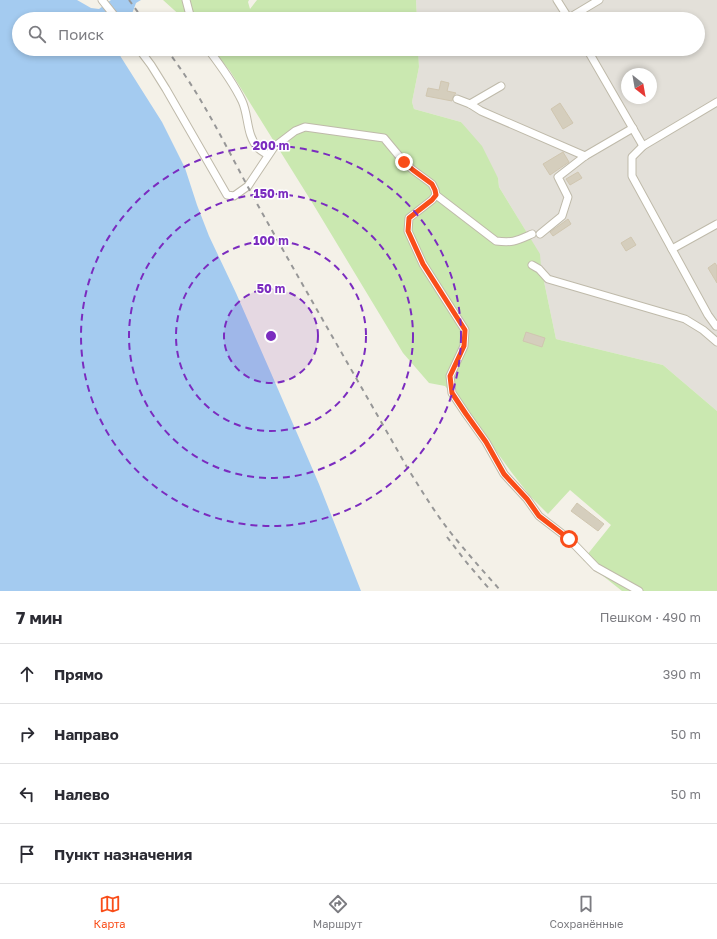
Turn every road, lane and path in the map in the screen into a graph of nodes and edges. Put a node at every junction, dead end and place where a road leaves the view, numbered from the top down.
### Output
1 (102, 0) edge
2 (186, 0) edge
3 (557, 0) edge
4 (599, 0) edge
5 (111, 12) edge
6 (189, 12) edge
7 (565, 12) edge
8 (580, 12) edge
9 (144, 56) edge
10 (213, 56) edge
11 (591, 56) edge
12 (501, 86) dead end
13 (457, 99) dead end
14 (717, 102) edge
15 (470, 104) junction
16 (633, 128) junction
17 (643, 146) junction
18 (268, 155) junction
19 (585, 156) junction
20 (436, 195) junction
21 (717, 224) edge
22 (532, 234) dead end
23 (540, 234) dead end
24 (672, 250) junction
25 (532, 265) dead end
26 (717, 327) edge
27 (717, 342) edge
28 (639, 591) edge

1 - 5 lane
2 - 6 lane
3 - 7 lane
4 - 8 lane
9 - 18 lane
10 - 18 lane
11 - 16 lane
12 - 15 lane
13 - 15 lane
14 - 17 lane
15 - 19 lane
16 - 17 lane
16 - 19 lane
17 - 24 lane
18 - 20 lane
19 - 23 lane
20 - 22 lane
20 - 28 lane
21 - 24 lane
24 - 26 lane
25 - 27 lane

